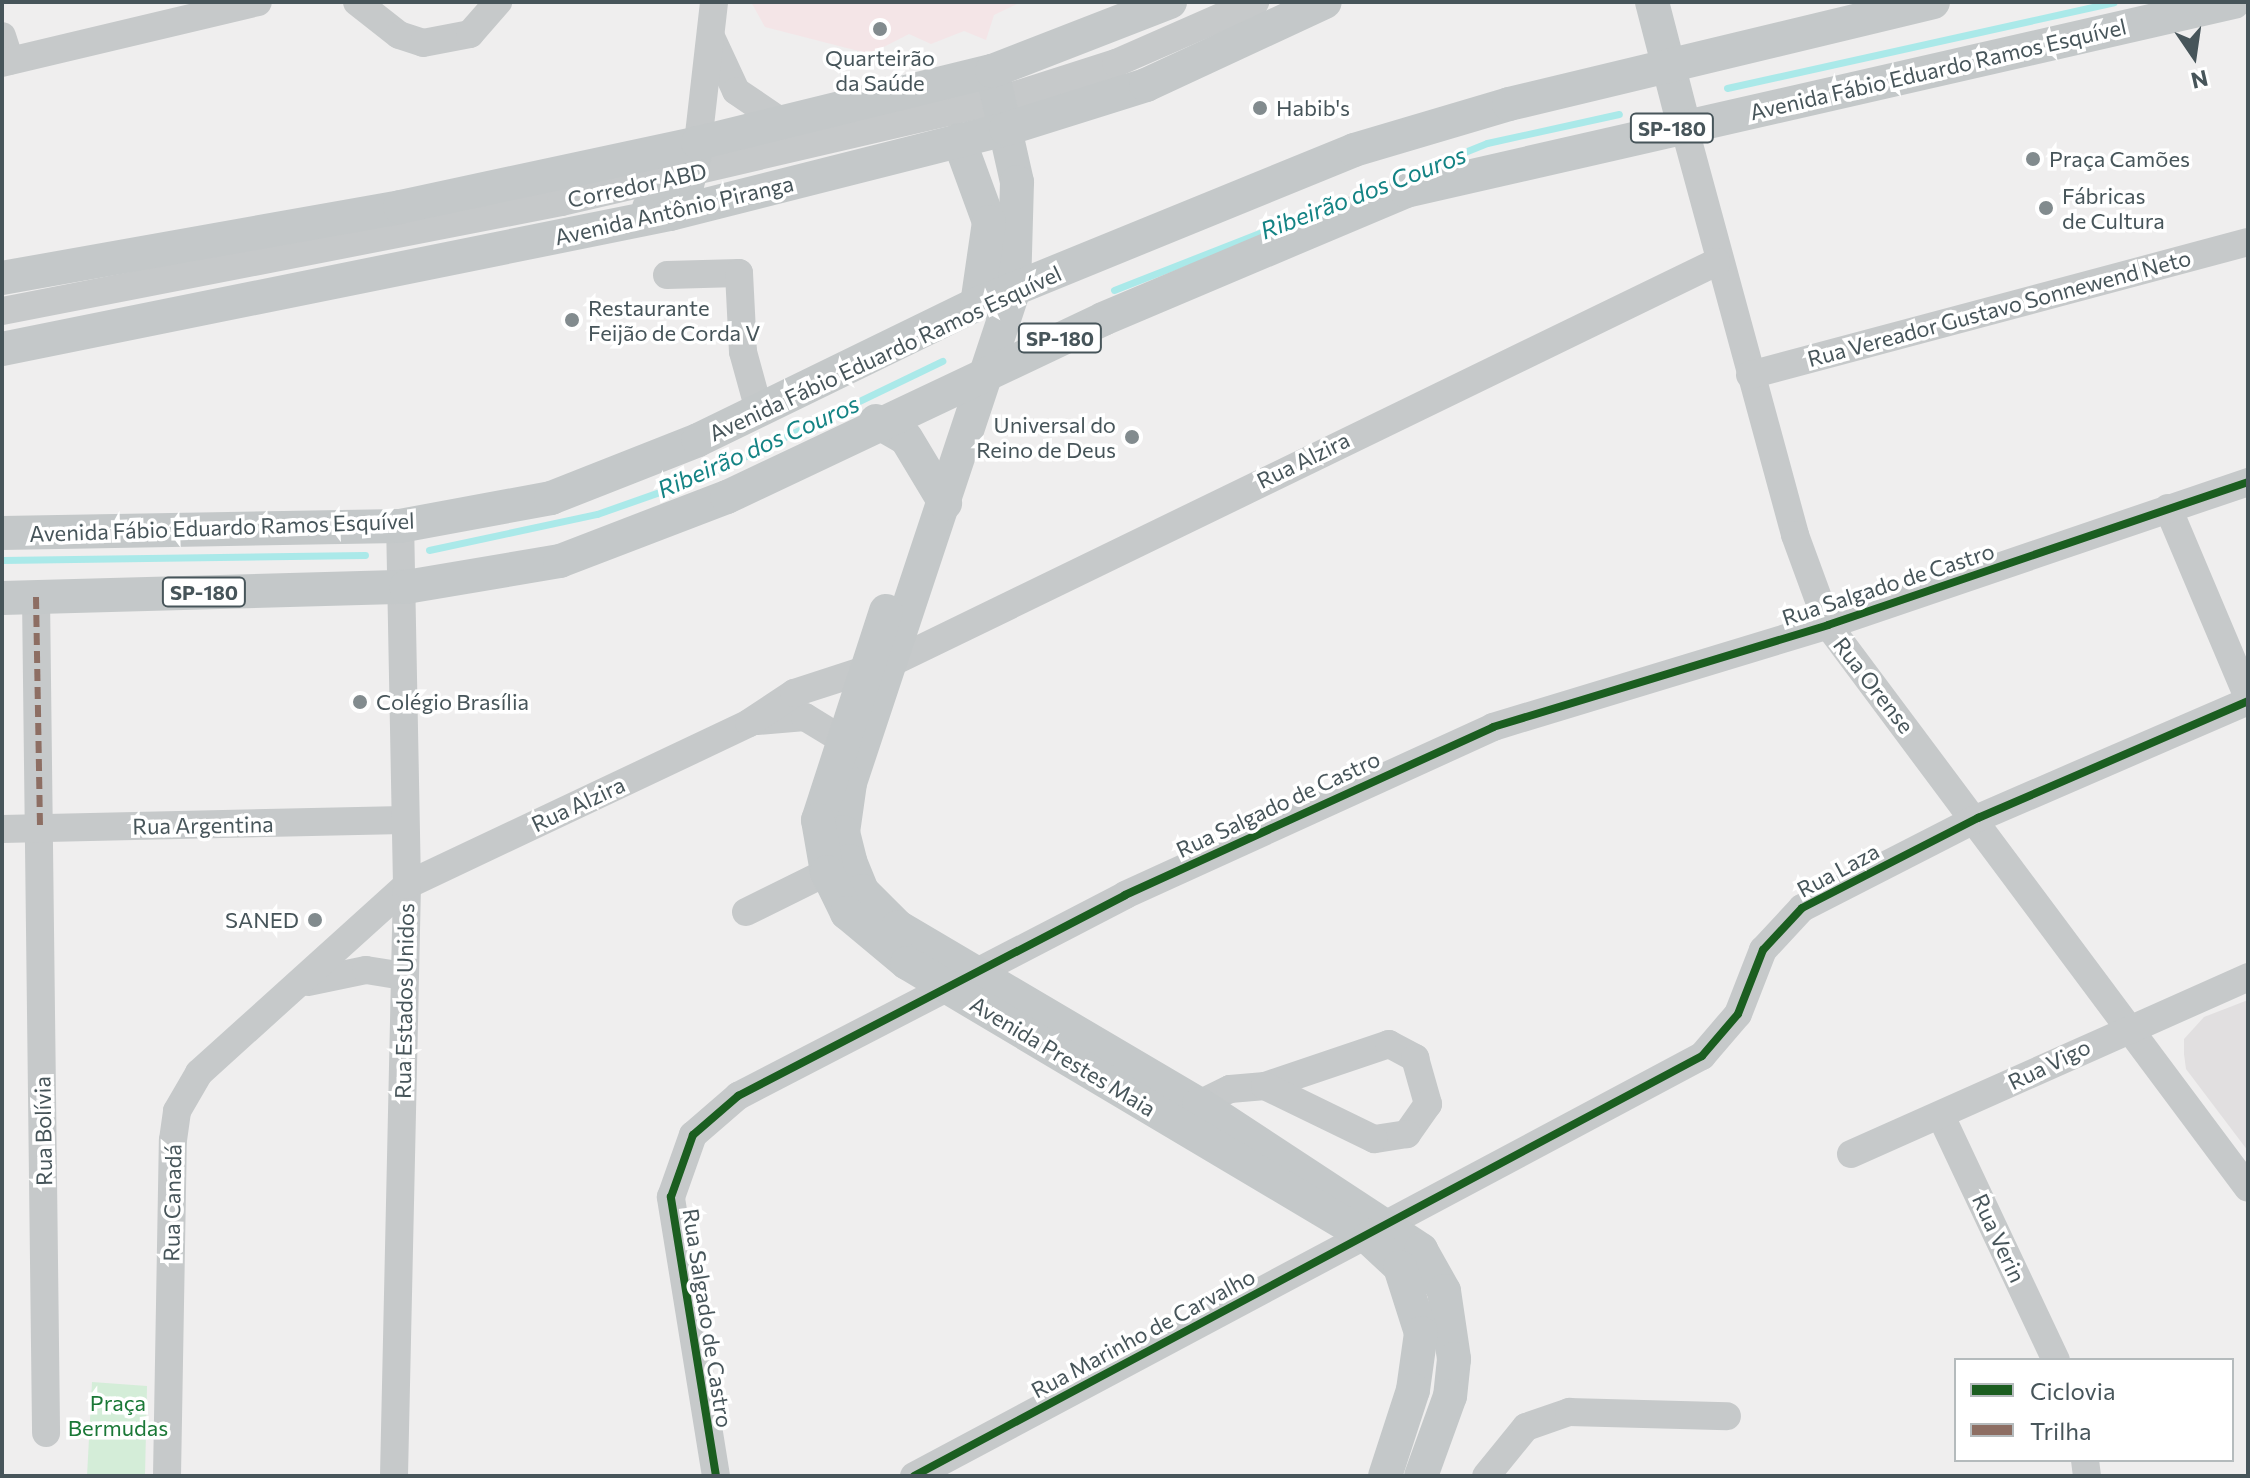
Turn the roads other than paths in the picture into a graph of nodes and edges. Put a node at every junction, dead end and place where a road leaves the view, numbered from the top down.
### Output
1 (258, 2) edge
2 (357, 2) edge
3 (498, 2) edge
4 (714, 2) edge
5 (1170, 2) edge
6 (1255, 2) edge
7 (1325, 2) edge
8 (1652, 2) edge
9 (2234, 2) edge
10 (1914, 4) edge
11 (147, 14) edge
12 (711, 35) junction
13 (5, 53) edge
14 (1668, 63) junction
15 (1000, 100) junction
16 (783, 123) junction
17 (1684, 126) junction
18 (959, 140) junction
19 (696, 158) junction
20 (577, 233) junction
21 (2248, 242) edge
22 (1717, 262) junction
23 (667, 275) dead end
24 (2, 278) edge
25 (1014, 289) junction
26 (977, 304) junction
27 (2, 311) edge
28 (942, 320) junction
29 (2, 349) edge
30 (992, 370) junction
31 (1750, 375) junction
32 (759, 410) junction
33 (876, 421) junction
34 (2248, 482) edge
35 (945, 503) junction
36 (2168, 508) junction
37 (400, 526) junction
38 (2, 533) edge
39 (406, 587) junction
40 (36, 597) junction
41 (2, 598) edge
42 (1828, 625) junction
43 (876, 667) junction
44 (2248, 699) edge
45 (749, 723) junction
46 (841, 739) junction
47 (1978, 818) junction
48 (404, 820) junction
49 (2, 829) edge
50 (40, 829) junction
51 (838, 867) junction
52 (407, 885) junction
53 (746, 912) dead end
54 (405, 976) junction
55 (2248, 977) edge
56 (961, 980) junction
57 (303, 983) junction
58 (2127, 1026) junction
59 (1265, 1086) junction
60 (1941, 1116) junction
61 (1192, 1117) junction
62 (1851, 1154) dead end
63 (2248, 1188) edge
64 (1380, 1232) junction
65 (2055, 1358) edge
66 (1727, 1416) dead end
67 (46, 1433) dead end
68 (920, 1475) edge
69 (167, 1476) edge
70 (394, 1476) edge
71 (716, 1476) edge
72 (1385, 1476) edge
73 (1421, 1476) edge
74 (1486, 1476) edge

1 - 11 street
2 - 3 street
4 - 12 street
5 - 15 main road, Avenida Antônio Piranga
6 - 15 street, Corredor ABD
7 - 15 main road, Avenida Antônio Piranga
8 - 14 main road, Rua Orense
9 - 17 main road, Avenida Fábio Eduardo Ramos Esquível / SP-180
10 - 14 main road, Avenida Fábio Eduardo Ramos Esquível / SP-180
11 - 13 street
12 - 16 street
12 - 19 street
14 - 17 main road, Rua Orense
14 - 25 main road, Avenida Fábio Eduardo Ramos Esquível / SP-180
15 - 16 main road, Avenida Antônio Piranga
15 - 18 main road, Avenida Antônio Piranga
15 - 19 street, Corredor ABD
15 - 25 main road, Avenida Prestes Maia
16 - 19 main road, Avenida Antônio Piranga
17 - 22 street, Rua Orense
17 - 30 main road, Avenida Fábio Eduardo Ramos Esquível / SP-180
18 - 20 main road, Avenida Antônio Piranga
18 - 26 main road
19 - 20 main road
19 - 24 main road, Avenida Antônio Piranga
19 - 27 street, Corredor ABD
20 - 29 main road, Avenida Antônio Piranga
21 - 31 street, Rua Vereador Gustavo Sonnewend Neto
22 - 31 street, Rua Orense
22 - 43 street, Rua Alzira
23 - 32 street
25 - 26 main road, Avenida Fábio Eduardo Ramos Esquível / SP-180
25 - 30 main road, Avenida Prestes Maia
26 - 28 main road, Avenida Fábio Eduardo Ramos Esquível / SP-180
28 - 30 main road
28 - 32 main road, Avenida Fábio Eduardo Ramos Esquível / SP-180
30 - 33 main road, Avenida Fábio Eduardo Ramos Esquível / SP-180
30 - 35 main road, Avenida Prestes Maia
31 - 42 street, Rua Orense
32 - 37 main road, Avenida Fábio Eduardo Ramos Esquível / SP-180
33 - 35 main road
33 - 39 main road, Avenida Fábio Eduardo Ramos Esquível / SP-180
34 - 36 street, Rua Salgado de Castro
35 - 43 main road, Avenida Prestes Maia
36 - 42 street, Rua Salgado de Castro
36 - 44 street
37 - 38 main road, Avenida Fábio Eduardo Ramos Esquível / SP-180
37 - 39 street, Rua Estados Unidos
39 - 40 main road, Avenida Fábio Eduardo Ramos Esquível / SP-180
39 - 48 street, Rua Estados Unidos
40 - 41 main road, Avenida Fábio Eduardo Ramos Esquível / SP-180
40 - 50 street, Rua Bolívia
42 - 47 street, Rua Orense
42 - 56 street, Rua Salgado de Castro
43 - 45 street, Rua Alzira
43 - 46 main road, Avenida Prestes Maia
43 - 51 main road, Avenida Prestes Maia
44 - 47 street, Rua Laza
45 - 46 street, Rua Alzira
45 - 52 street, Rua Alzira
46 - 51 main road, Avenida Prestes Maia
47 - 58 street, Rua Orense
47 - 64 street, Rua Laza
48 - 50 street, Rua Argentina
48 - 52 street, Rua Estados Unidos
49 - 50 street, Rua Argentina
50 - 67 street, Rua Bolívia
51 - 53 street
51 - 56 main road, Avenida Prestes Maia
52 - 54 street, Rua Estados Unidos
52 - 57 street, Rua Canadá
54 - 57 street, Rua Canadá
54 - 70 street, Rua Estados Unidos
55 - 58 street, Rua Vigo
56 - 61 main road, Avenida Prestes Maia
56 - 71 street, Rua Salgado de Castro
57 - 69 street, Rua Canadá
58 - 60 street, Rua Vigo
58 - 63 street, Rua Orense
59 - 59 street
59 - 61 street
60 - 62 street, Rua Vigo
60 - 65 street, Rua Verin
61 - 64 main road, Avenida Prestes Maia
64 - 68 street, Rua Marinho de Carvalho
64 - 72 main road, Avenida Prestes Maia
64 - 73 main road, Avenida Prestes Maia
66 - 74 street

